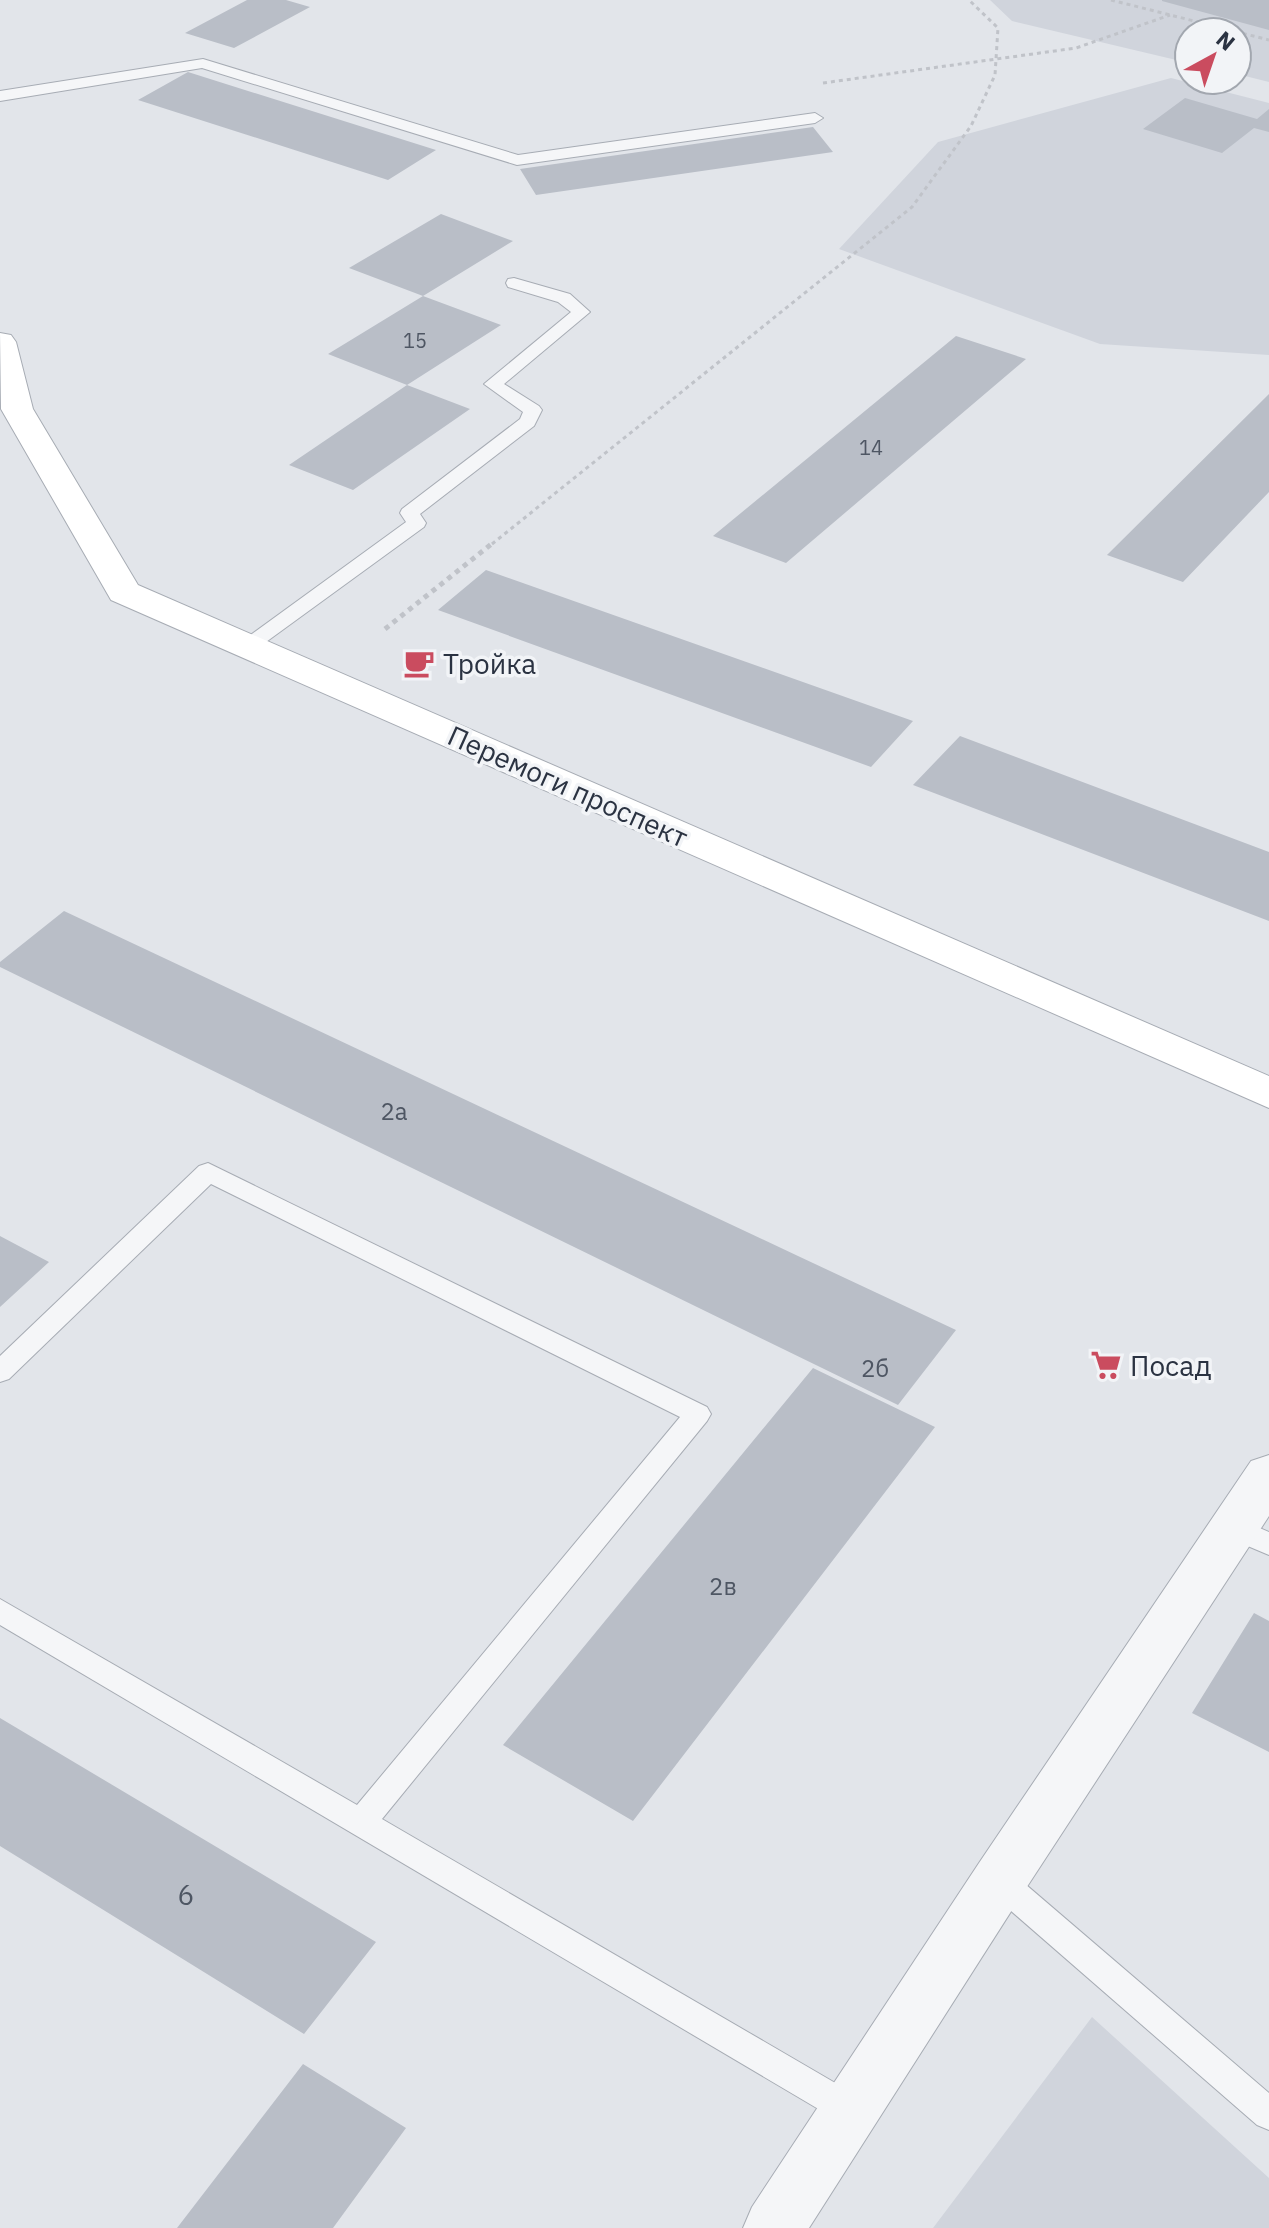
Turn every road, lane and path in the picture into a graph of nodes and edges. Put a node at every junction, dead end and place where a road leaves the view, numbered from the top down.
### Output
1 (969, 0) edge
2 (1111, 0) edge
3 (1170, 15) junction
4 (1269, 40) edge
5 (996, 59) junction
6 (811, 85) dead end
7 (0, 96) edge
8 (815, 118) dead end
9 (514, 283) dead end
10 (0, 342) edge
11 (385, 629) dead end
12 (248, 646) junction
13 (1269, 1093) edge
14 (0, 1372) edge
15 (1269, 1475) edge
16 (1251, 1536) edge
17 (0, 1611) edge
18 (360, 1824) junction
19 (999, 1881) junction
20 (849, 2109) junction
21 (1269, 2114) edge
22 (774, 2228) edge

1 - 5 path
2 - 3 path
3 - 4 path
3 - 5 path
5 - 6 path
5 - 11 path
7 - 8 lane
9 - 12 lane
10 - 12 street, Перемоги проспект
12 - 13 street, Перемоги проспект
14 - 18 lane
15 - 16 street
16 - 19 street
17 - 18 lane
18 - 20 lane
19 - 20 street
19 - 21 lane
20 - 22 street

